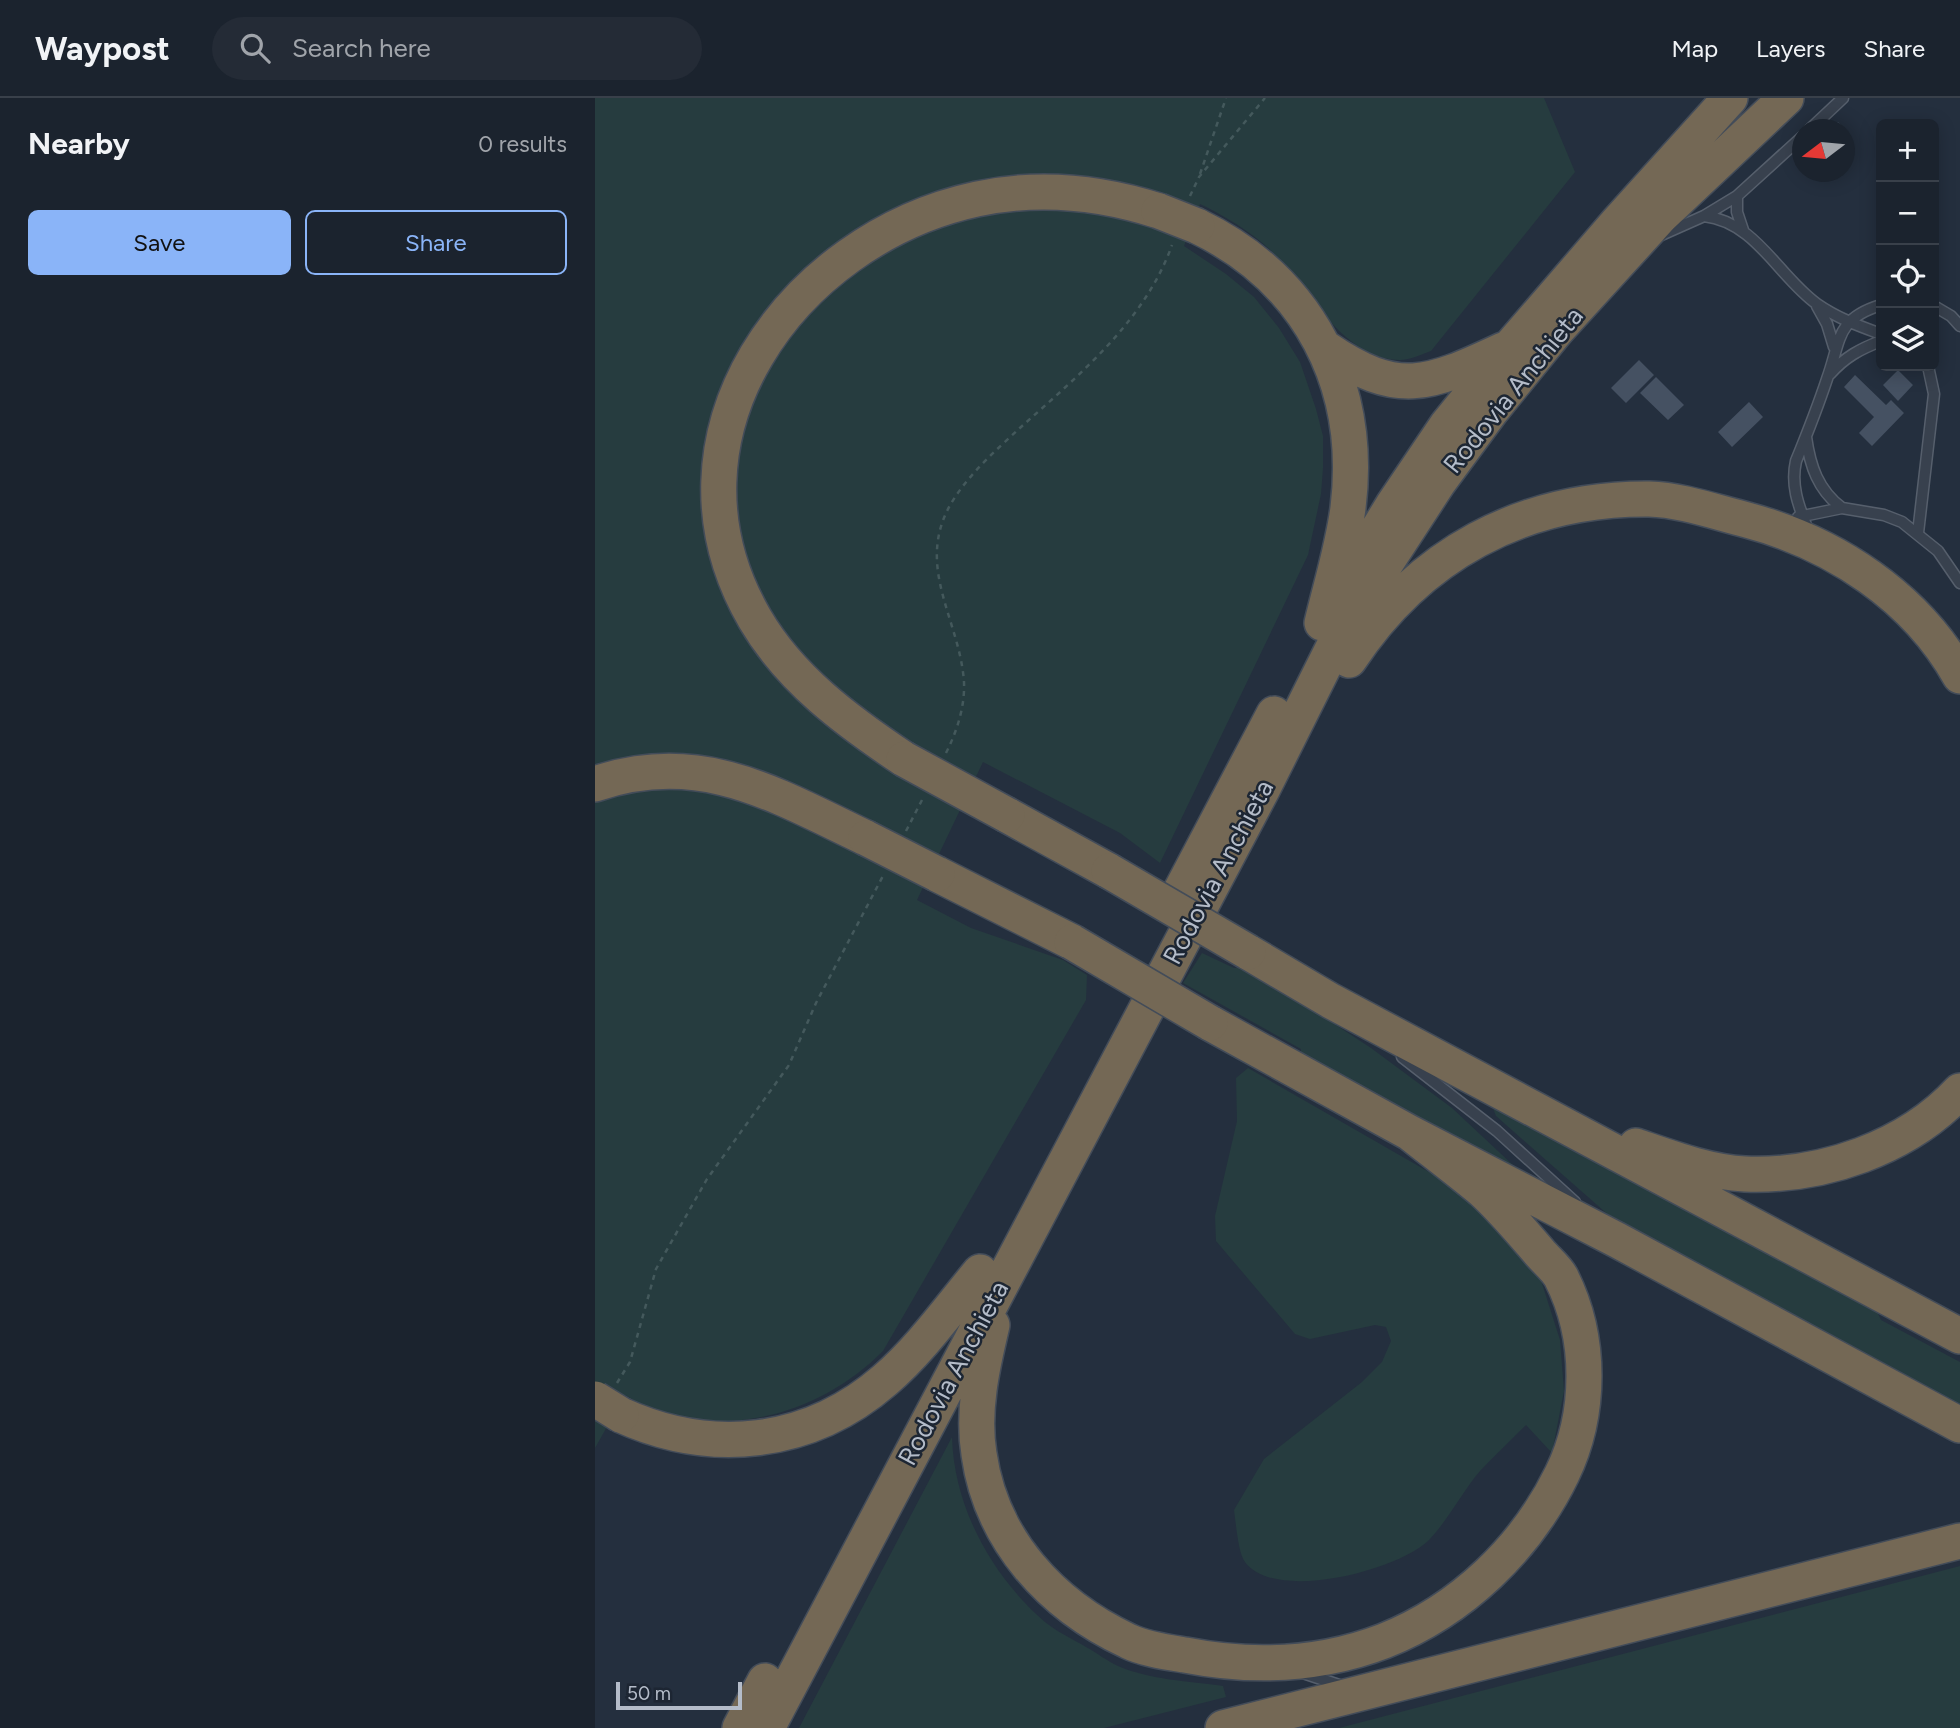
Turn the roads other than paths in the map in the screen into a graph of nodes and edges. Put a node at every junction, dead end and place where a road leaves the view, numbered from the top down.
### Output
1 (1730, 98) edge
2 (1786, 98) edge
3 (1843, 98) edge
4 (1821, 119) edge
5 (1792, 146) edge
6 (1737, 196) junction
7 (1704, 216) junction
8 (1743, 230) junction
9 (1625, 255) junction
10 (1815, 303) junction
11 (1876, 307) edge
12 (1937, 308) edge
13 (1849, 323) junction
14 (1960, 326) edge
15 (1876, 332) edge
16 (1876, 343) edge
17 (1511, 346) junction
18 (1325, 348) junction
19 (1834, 348) junction
20 (1929, 371) edge
21 (1829, 375) junction
22 (1806, 437) junction
23 (1842, 508) junction
24 (1807, 529) junction
25 (1918, 533) junction
26 (1960, 583) edge
27 (1322, 623) junction
28 (1960, 676) edge
29 (595, 784) edge
30 (1263, 788) junction
31 (1331, 1001) junction
32 (1383, 1042) dead end
33 (1393, 1050) dead end
34 (1960, 1091) edge
35 (1535, 1110) junction
36 (1410, 1133) junction
37 (1617, 1240) junction
38 (991, 1276) junction
39 (1960, 1336) edge
40 (608, 1407) edge
41 (1960, 1425) edge
42 (1960, 1541) edge
43 (1276, 1665) junction
44 (1366, 1693) junction
45 (740, 1728) edge
46 (767, 1728) edge
47 (1223, 1728) edge

1 - 17 highway, Rodovia Anchieta
2 - 9 highway, Rodovia Anchieta
3 - 4 lane
5 - 6 lane
6 - 7 lane
6 - 8 lane
7 - 8 lane
7 - 9 lane
8 - 10 lane
9 - 30 highway, Rodovia Anchieta
10 - 13 lane
10 - 19 lane
11 - 13 lane
12 - 14 lane
13 - 15 lane
13 - 19 lane
16 - 21 lane
17 - 18 highway
17 - 27 highway, Rodovia Anchieta
18 - 27 highway
18 - 31 highway, bridge
19 - 21 lane
20 - 25 lane
21 - 22 lane
22 - 23 lane
22 - 24 lane
23 - 24 lane
23 - 25 lane
24 - 28 highway
24 - 30 highway
25 - 26 lane
27 - 38 highway, Rodovia Anchieta
29 - 36 highway, bridge
30 - 38 highway, Rodovia Anchieta
31 - 32 lane
31 - 35 highway
33 - 37 lane
34 - 35 highway
35 - 39 highway
36 - 37 highway
36 - 43 highway
37 - 41 highway
38 - 40 highway
38 - 43 highway
38 - 45 highway, Rodovia Anchieta
38 - 46 highway, Rodovia Anchieta
42 - 44 highway
43 - 44 lane
44 - 47 highway

